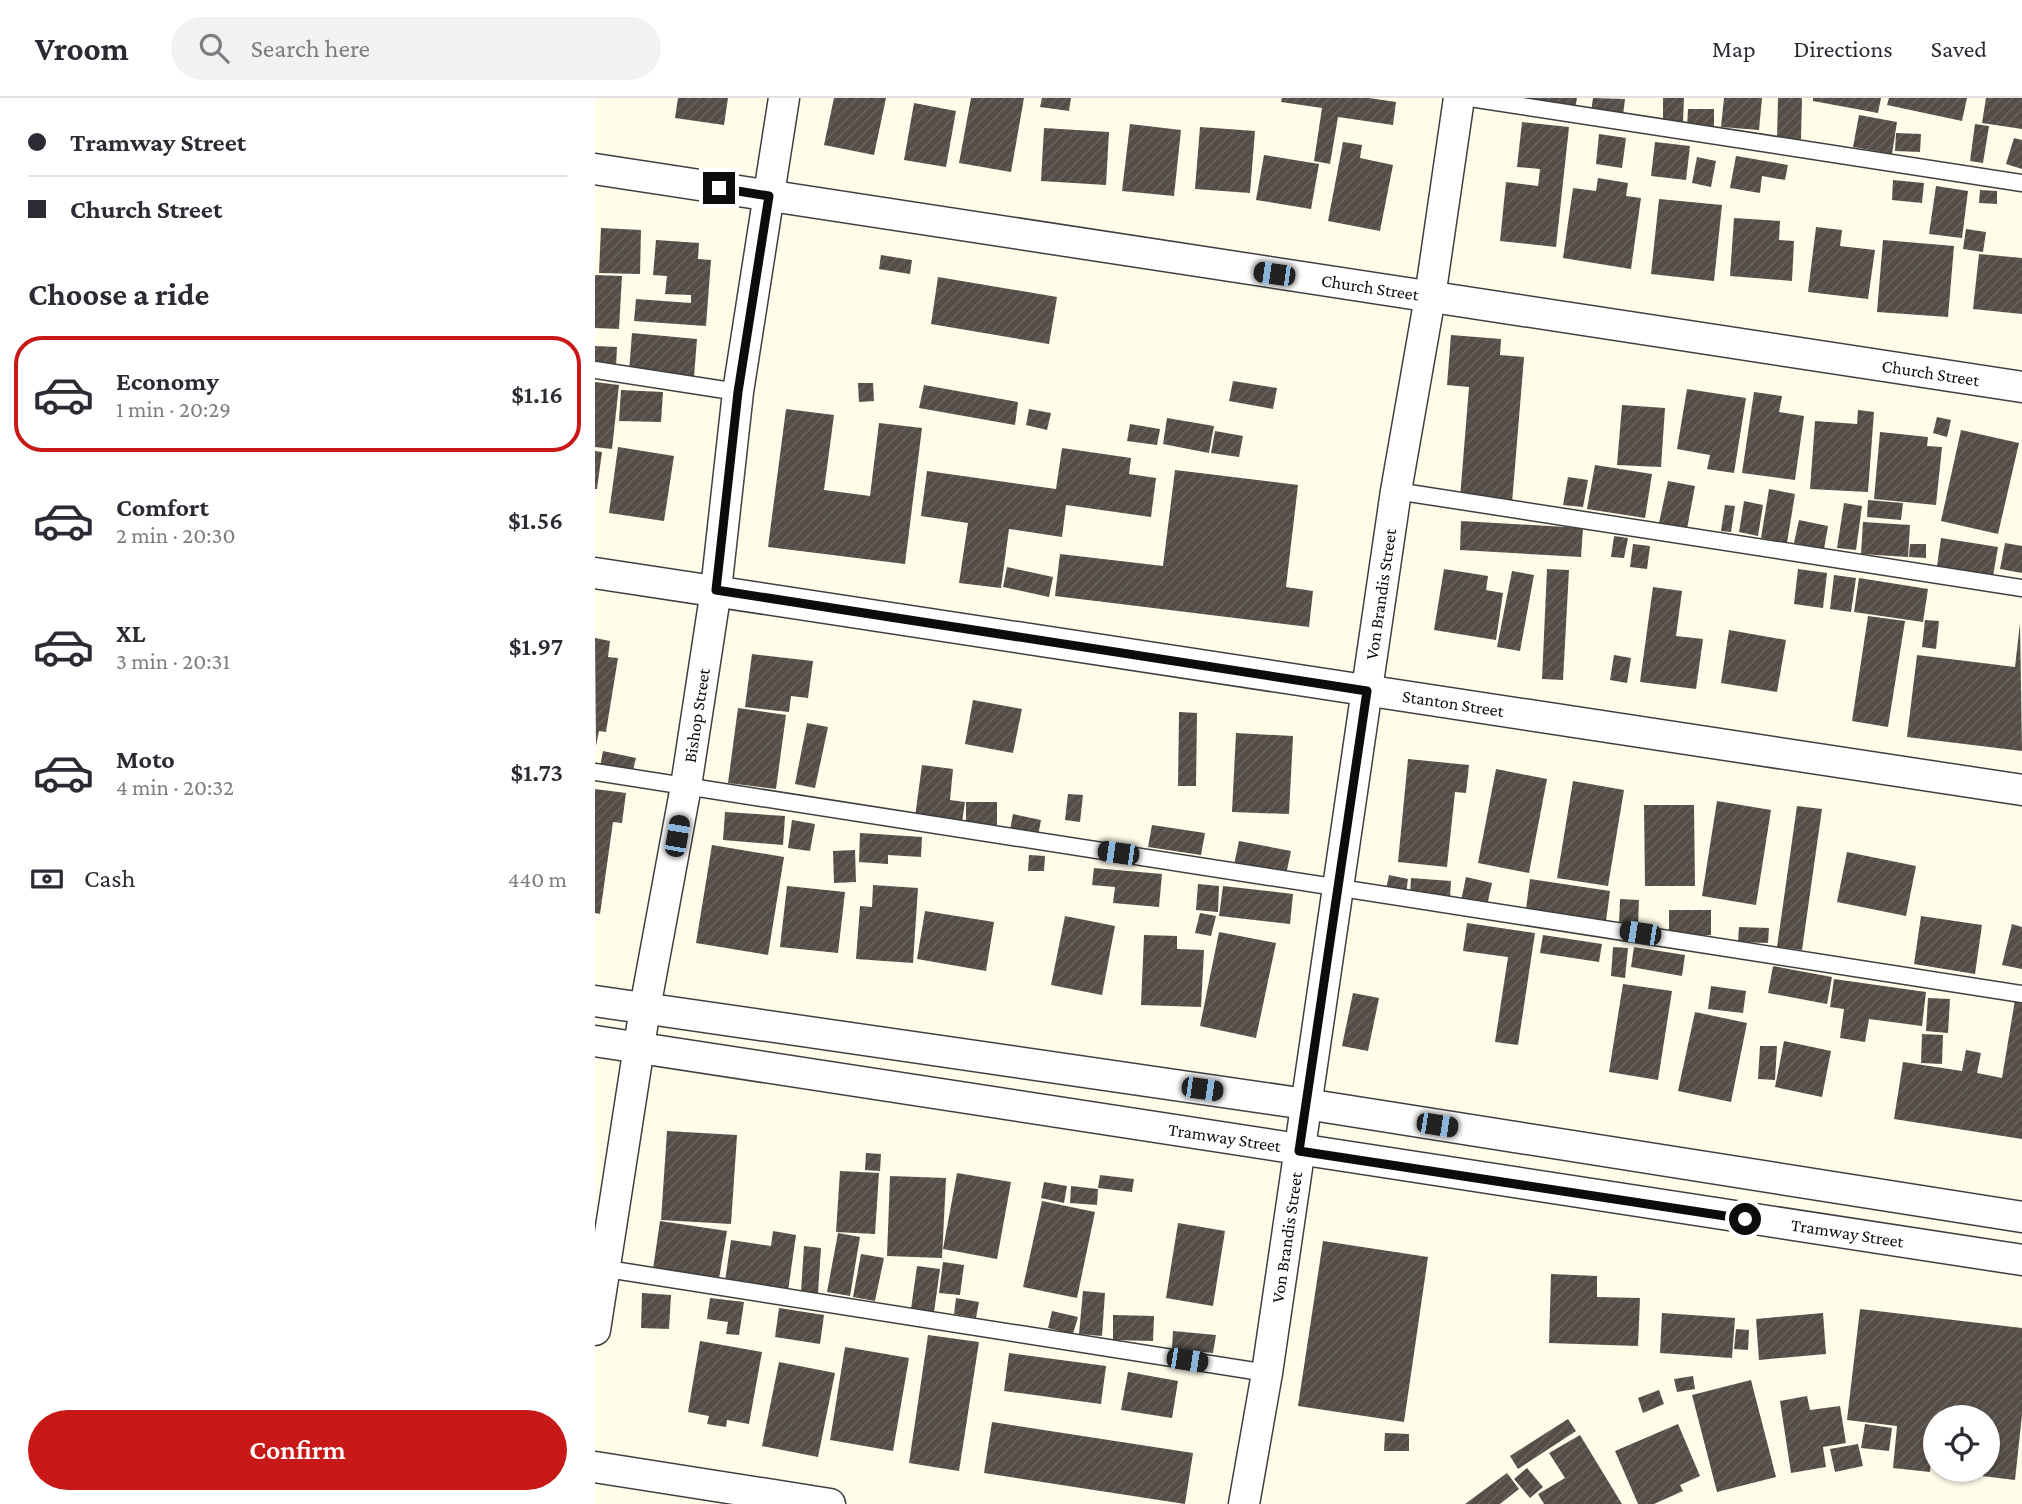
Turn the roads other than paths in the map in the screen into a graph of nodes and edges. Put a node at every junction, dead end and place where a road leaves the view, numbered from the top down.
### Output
1 (784, 98) edge
2 (1459, 98) edge
3 (1471, 98) edge
4 (595, 169) edge
5 (2022, 183) edge
6 (769, 196) junction
7 (1430, 297) junction
8 (595, 370) edge
9 (2022, 387) edge
10 (738, 392) junction
11 (1395, 491) junction
12 (595, 573) edge
13 (2022, 588) edge
14 (716, 590) junction
15 (1367, 691) junction
16 (595, 772) edge
17 (686, 786) junction
18 (2022, 790) edge
19 (1337, 886) junction
20 (2022, 994) edge
21 (595, 1000) edge
22 (645, 1008) junction
23 (595, 1041) edge
24 (639, 1048) junction
25 (969, 1057) junction
26 (964, 1100) junction
27 (1306, 1104) junction
28 (1299, 1151) junction
29 (1728, 1170) junction
30 (1884, 1196) junction
31 (1718, 1215) junction
32 (2022, 1217) edge
33 (1880, 1240) junction
34 (2022, 1260) edge
35 (600, 1268) edge
36 (595, 1330) edge
37 (1267, 1373) junction
38 (595, 1467) edge
39 (830, 1504) edge
40 (1244, 1504) edge

1 - 6 street, Bishop Street
2 - 7 street, Von Brandis Street
3 - 5 lane
4 - 6 street, Church Street
6 - 7 street, Church Street
6 - 10 street, Bishop Street
7 - 9 street, Church Street
7 - 11 street, Von Brandis Street
8 - 10 lane
10 - 14 street, Bishop Street
11 - 13 lane
11 - 15 street, Von Brandis Street
12 - 14 street, Stanton Street
14 - 15 street, Stanton Street
14 - 17 street, Bishop Street
15 - 18 street, Stanton Street
15 - 19 street, Von Brandis Street
16 - 17 lane
17 - 19 lane
17 - 22 street, Bishop Street
19 - 20 lane
19 - 27 street, Von Brandis Street
21 - 22 street
22 - 24 street, Bishop Street
22 - 25 street
23 - 24 street, Tramway Street
24 - 26 street, Tramway Street
24 - 35 street, Bishop Street
25 - 26 street
25 - 27 street
26 - 28 street, Tramway Street
27 - 28 street, Von Brandis Street
27 - 29 street
28 - 31 street, Tramway Street
28 - 37 street, Von Brandis Street
29 - 30 street
29 - 31 street
30 - 32 street
30 - 33 street
31 - 33 street, Tramway Street
33 - 34 street, Tramway Street
35 - 36 street, Bishop Street
35 - 37 lane
37 - 40 street, Von Brandis Street
38 - 39 street

